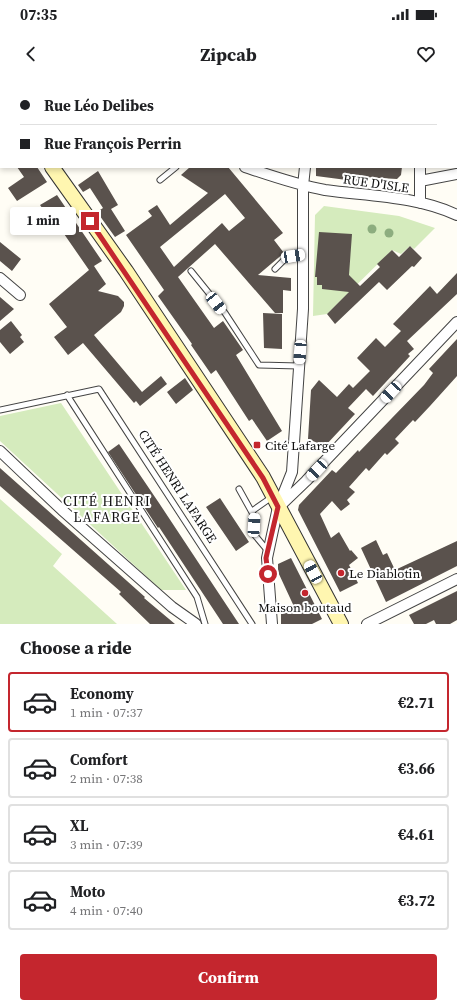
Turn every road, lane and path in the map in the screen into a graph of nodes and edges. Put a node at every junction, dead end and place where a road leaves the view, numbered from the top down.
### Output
1 (53, 168) edge
2 (175, 168) edge
3 (249, 168) edge
4 (305, 168) edge
5 (420, 168) edge
6 (457, 174) edge
7 (160, 180) dead end
8 (420, 181) junction
9 (303, 186) junction
10 (420, 203) junction
11 (457, 215) edge
12 (304, 254) junction
13 (275, 269) dead end
14 (191, 271) dead end
15 (0, 278) edge
16 (20, 295) dead end
17 (457, 322) edge
18 (299, 366) junction
19 (67, 395) junction
20 (0, 410) edge
21 (0, 451) edge
22 (239, 489) dead end
23 (276, 502) junction
24 (252, 511) junction
25 (268, 551) junction
26 (457, 579) edge
27 (196, 624) edge
28 (205, 624) edge
29 (252, 624) edge
30 (272, 624) edge
31 (341, 624) edge
32 (367, 624) edge

1 - 23 main road
2 - 7 lane
3 - 9 street, RUE D'ISLE
4 - 9 street
5 - 8 street
6 - 8 street
8 - 10 street
9 - 10 street, RUE D'ISLE
9 - 12 street
10 - 11 street, RUE D'ISLE
12 - 13 lane
12 - 18 street
14 - 18 lane
15 - 16 street
17 - 23 street
18 - 23 street
19 - 20 lane, CITÉ HENRI LAFARGE
19 - 28 lane
19 - 29 lane, CITÉ HENRI LAFARGE
21 - 27 street
22 - 24 lane
23 - 24 lane
23 - 25 street
23 - 31 main road
24 - 25 lane
25 - 30 street
26 - 32 street

